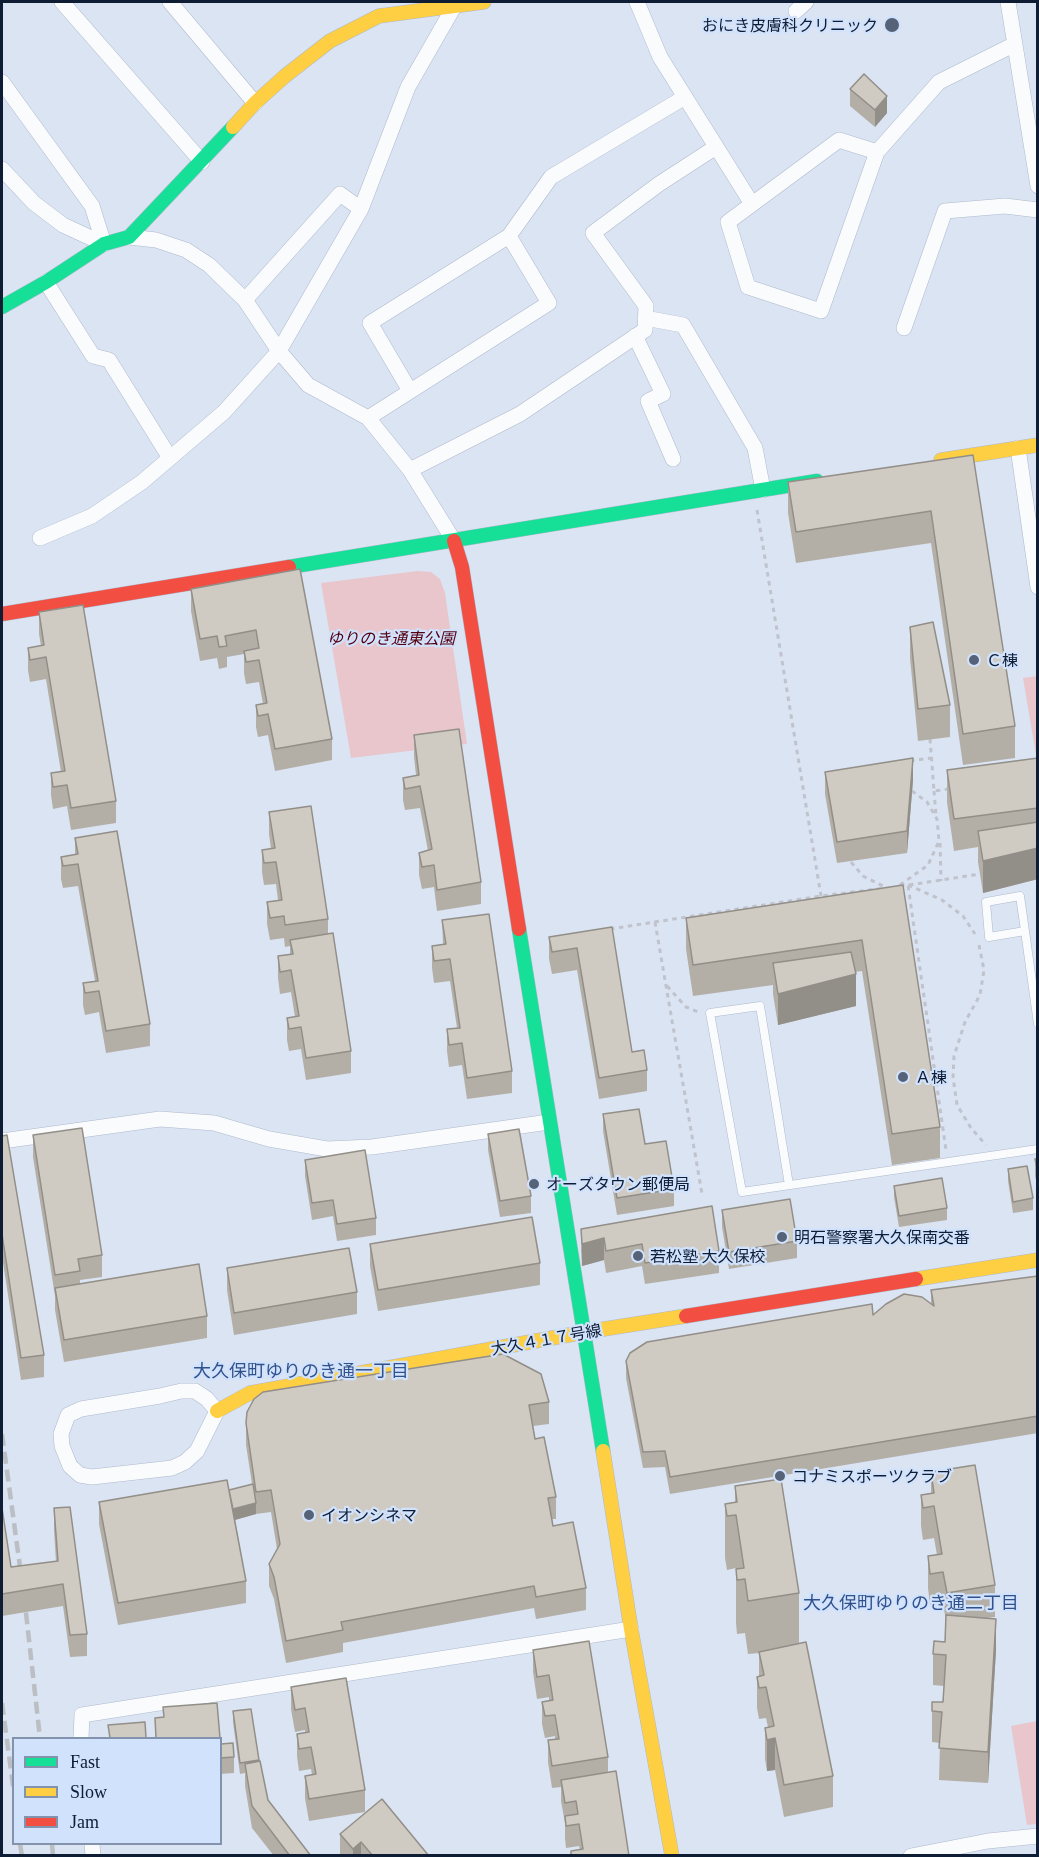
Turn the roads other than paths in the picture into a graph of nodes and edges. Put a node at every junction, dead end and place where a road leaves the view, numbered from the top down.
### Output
1 (62, 2) edge
2 (170, 2) edge
3 (484, 2) edge
4 (637, 2) edge
5 (1008, 2) edge
6 (455, 5) junction
7 (1015, 44) junction
8 (2, 82) edge
9 (685, 97) junction
10 (255, 103) junction
11 (1032, 111) edge
12 (716, 147) junction
13 (877, 152) junction
14 (201, 162) junction
15 (2, 169) edge
16 (1038, 186) edge
17 (752, 204) junction
18 (361, 209) junction
19 (1038, 210) edge
20 (509, 236) junction
21 (129, 237) junction
22 (104, 244) junction
23 (46, 282) junction
24 (245, 300) junction
25 (2, 307) edge
26 (645, 318) junction
27 (904, 328) dead end
28 (635, 336) junction
29 (279, 351) junction
30 (410, 391) junction
31 (368, 418) junction
32 (1038, 445) edge
33 (1018, 448) junction
34 (170, 458) junction
35 (673, 459) dead end
36 (926, 463) edge
37 (410, 470) junction
38 (834, 478) edge
39 (758, 490) junction
40 (40, 538) dead end
41 (454, 541) junction
42 (1038, 586) edge
43 (2, 614) edge
44 (1025, 931) junction
45 (1038, 1024) edge
46 (549, 1122) junction
47 (2, 1141) edge
48 (1038, 1149) edge
49 (789, 1185) junction
50 (1038, 1260) edge
51 (585, 1332) junction
52 (217, 1411) junction
53 (631, 1629) junction
54 (81, 1737) edge
55 (1038, 1836) edge
56 (989, 1848) edge
57 (672, 1856) edge
58 (911, 1856) edge

1 - 14 street
2 - 10 street
3 - 6 street
4 - 9 street
5 - 7 street
6 - 10 street
6 - 18 street
7 - 11 street
7 - 13 street
8 - 22 street
9 - 12 street
9 - 20 street
10 - 14 street
11 - 16 street
12 - 17 street
12 - 26 street
13 - 17 street
13 - 17 street
14 - 21 street
15 - 22 street
18 - 24 street
18 - 29 street
19 - 27 street
20 - 30 street
20 - 30 street
21 - 22 street
21 - 24 street
22 - 23 street
23 - 25 street
23 - 34 street
24 - 29 street
26 - 28 street
26 - 39 street
28 - 35 street
28 - 37 street
29 - 31 street
29 - 34 street
30 - 31 street
31 - 37 street
32 - 33 street
33 - 36 street
33 - 42 street
34 - 40 street
37 - 41 street
38 - 39 street
39 - 41 street
41 - 43 street
41 - 46 street
44 - 44 lane
44 - 45 lane
46 - 47 street
46 - 51 street
48 - 49 lane
49 - 49 lane
50 - 51 street, 大久４１７号線
51 - 52 street, 大久４１７号線
51 - 53 street
52 - 52 street
53 - 54 street
53 - 57 street
55 - 56 street
56 - 58 street

